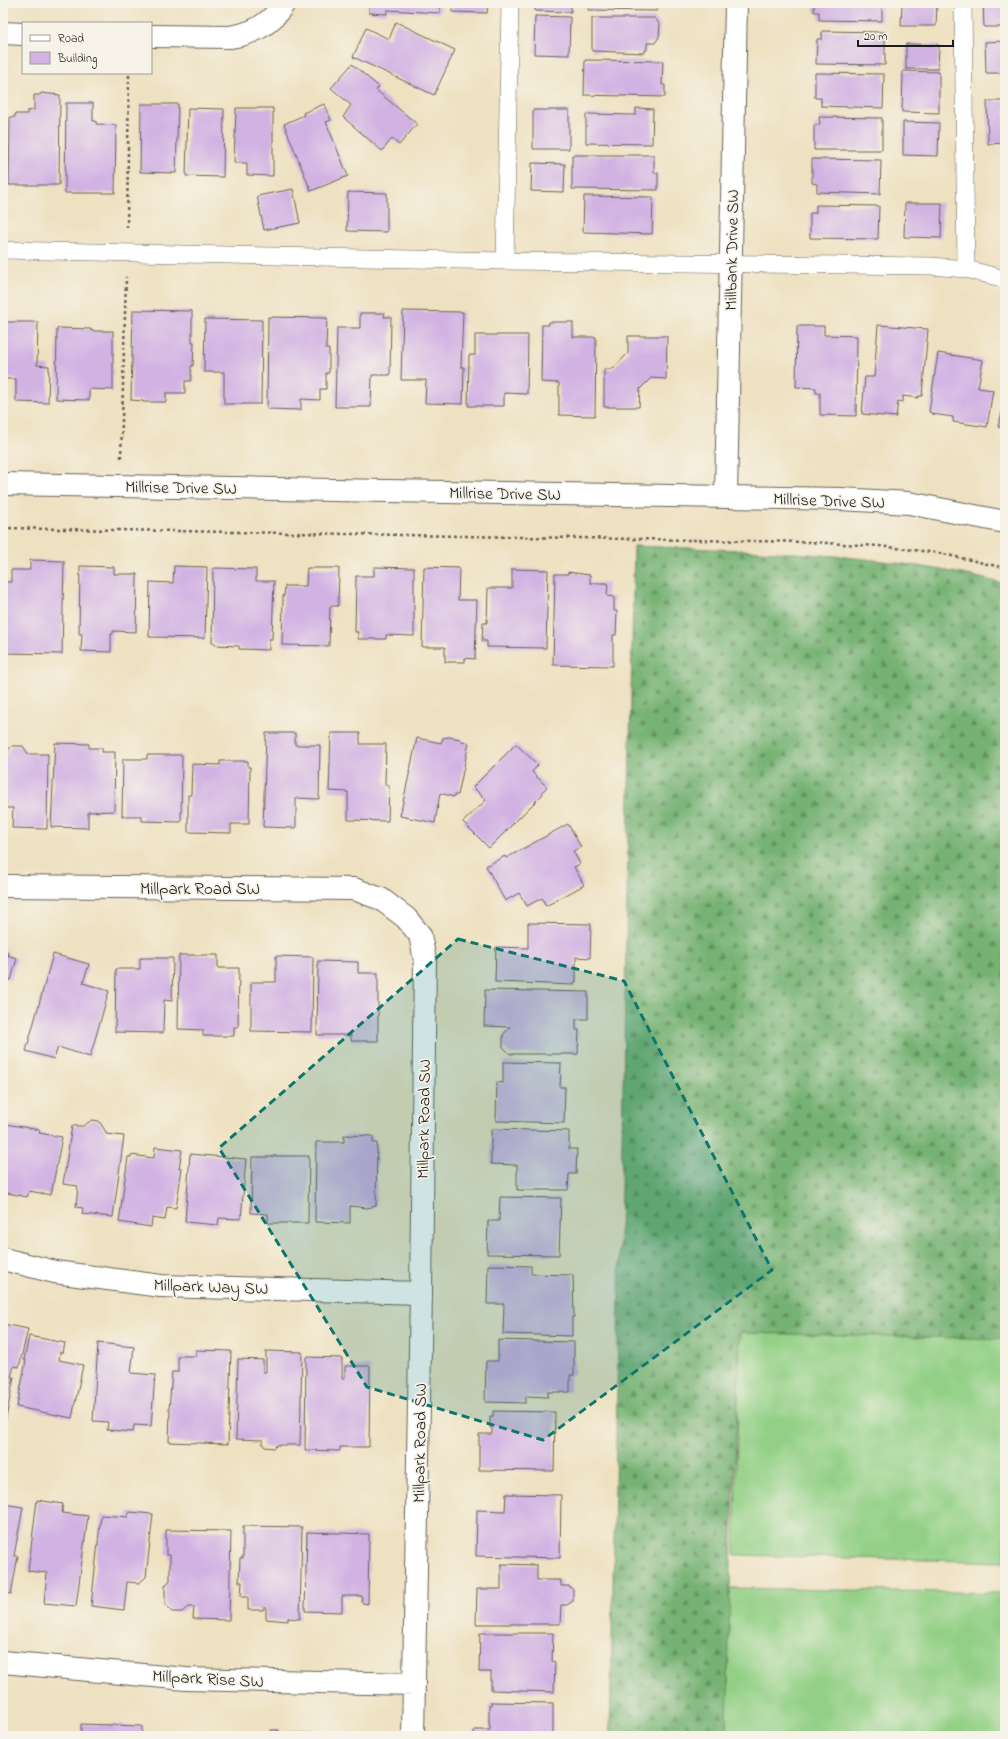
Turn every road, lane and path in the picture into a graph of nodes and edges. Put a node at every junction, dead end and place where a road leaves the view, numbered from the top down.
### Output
1 (284, 3) edge
2 (510, 3) edge
3 (736, 3) edge
4 (963, 3) edge
5 (3, 34) edge
6 (22, 34) edge
7 (152, 36) edge
8 (3, 250) edge
9 (505, 261) junction
10 (731, 263) junction
11 (966, 269) junction
12 (1005, 280) edge
13 (3, 484) edge
14 (726, 496) junction
15 (1005, 522) edge
16 (3, 528) edge
17 (1005, 568) edge
18 (3, 886) edge
19 (3, 1259) edge
20 (421, 1293) junction
21 (3, 1662) edge
22 (414, 1684) junction
23 (413, 1736) edge

1 - 7 street
2 - 9 lane
3 - 10 street, Millbank Drive SW
4 - 11 lane
5 - 6 street
8 - 9 lane
9 - 10 lane
10 - 11 lane
10 - 14 street, Millbank Drive SW
11 - 12 lane
13 - 14 street, Millrise Drive SW
14 - 15 street, Millrise Drive SW
16 - 17 path
18 - 20 street, Millpark Road SW
19 - 20 street, Millpark Way SW
20 - 22 street, Millpark Road SW
21 - 22 street, Millpark Rise SW
22 - 23 street, Millpark Road SW

